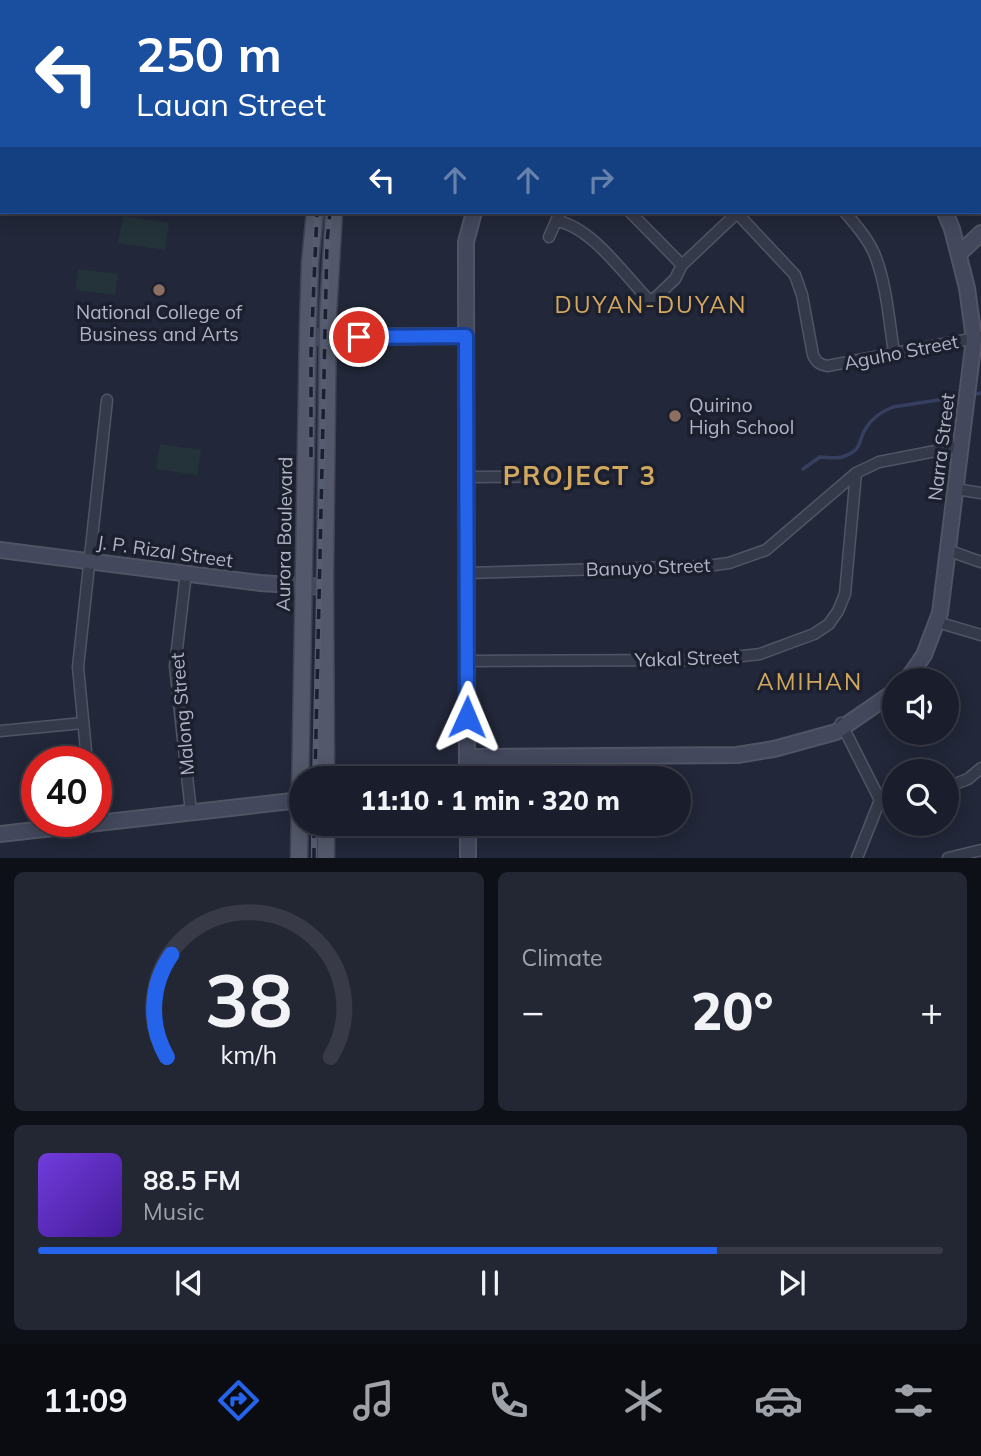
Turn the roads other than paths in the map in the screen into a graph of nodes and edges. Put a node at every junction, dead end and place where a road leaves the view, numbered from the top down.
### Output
1 (315, 214) edge
2 (334, 214) edge
3 (474, 214) edge
4 (632, 214) edge
5 (739, 214) edge
6 (847, 214) edge
7 (946, 214) edge
8 (558, 216) edge
9 (981, 233) edge
10 (549, 237) dead end
11 (959, 254) junction
12 (682, 264) junction
13 (979, 334) edge
14 (466, 336) junction
15 (308, 337) junction
16 (328, 337) junction
17 (894, 352) junction
18 (107, 400) dead end
19 (961, 446) junction
20 (856, 473) junction
21 (467, 477) junction
22 (586, 477) dead end
23 (956, 489) junction
24 (981, 492) edge
25 (0, 550) edge
26 (947, 550) junction
27 (89, 560) junction
28 (981, 562) edge
29 (187, 573) junction
30 (468, 573) junction
31 (304, 586) junction
32 (325, 587) junction
33 (937, 622) junction
34 (981, 635) edge
35 (468, 661) junction
36 (916, 668) edge
37 (882, 700) edge
38 (83, 723) junction
39 (845, 724) junction
40 (0, 731) edge
41 (85, 746) edge
42 (467, 757) junction
43 (301, 766) edge
44 (326, 766) edge
45 (467, 766) edge
46 (981, 768) edge
47 (959, 782) edge
48 (880, 800) joint
49 (289, 801) edge
50 (191, 813) junction
51 (112, 820) edge
52 (21, 831) edge
53 (0, 834) edge
54 (299, 836) edge
55 (326, 836) edge
56 (468, 836) edge
57 (981, 850) edge
58 (299, 858) edge
59 (326, 858) edge
60 (468, 858) edge
61 (857, 858) edge
62 (948, 858) edge

1 - 15 main road, Aurora Boulevard
2 - 16 main road
3 - 14 street
4 - 12 street
5 - 12 street
5 - 17 street, Aguho Street
6 - 17 street
7 - 11 street, Narra Street
8 - 10 street
8 - 12 street
9 - 11 street
11 - 13 street, Narra Street
13 - 17 street, Aguho Street
13 - 19 street, Narra Street
14 - 16 street
14 - 21 street
15 - 16 street
15 - 31 main road, Aurora Boulevard
16 - 32 main road
18 - 27 street
19 - 20 street, Banuyo Street
19 - 23 street, Narra Street
20 - 30 street, Banuyo Street
20 - 35 street, Yakal Street
21 - 22 street
21 - 30 street
23 - 24 street
23 - 26 street, Narra Street
25 - 27 street, J. P. Rizal Street
26 - 28 street
26 - 33 street, Narra Street
27 - 29 street, J. P. Rizal Street
27 - 38 street
29 - 31 street, J. P. Rizal Street
29 - 50 street, Malong Street
30 - 35 street
31 - 32 street, J. P. Rizal Street
31 - 43 main road, Aurora Boulevard
32 - 44 main road
33 - 34 street
33 - 36 street, Narra Street
35 - 42 street
37 - 39 street
38 - 40 street
38 - 41 street
39 - 42 street
39 - 48 street
42 - 45 street
46 - 47 street
48 - 61 street
49 - 50 street
50 - 51 street
52 - 53 street
54 - 58 main road, Aurora Boulevard
55 - 59 main road
56 - 60 street
57 - 62 street

